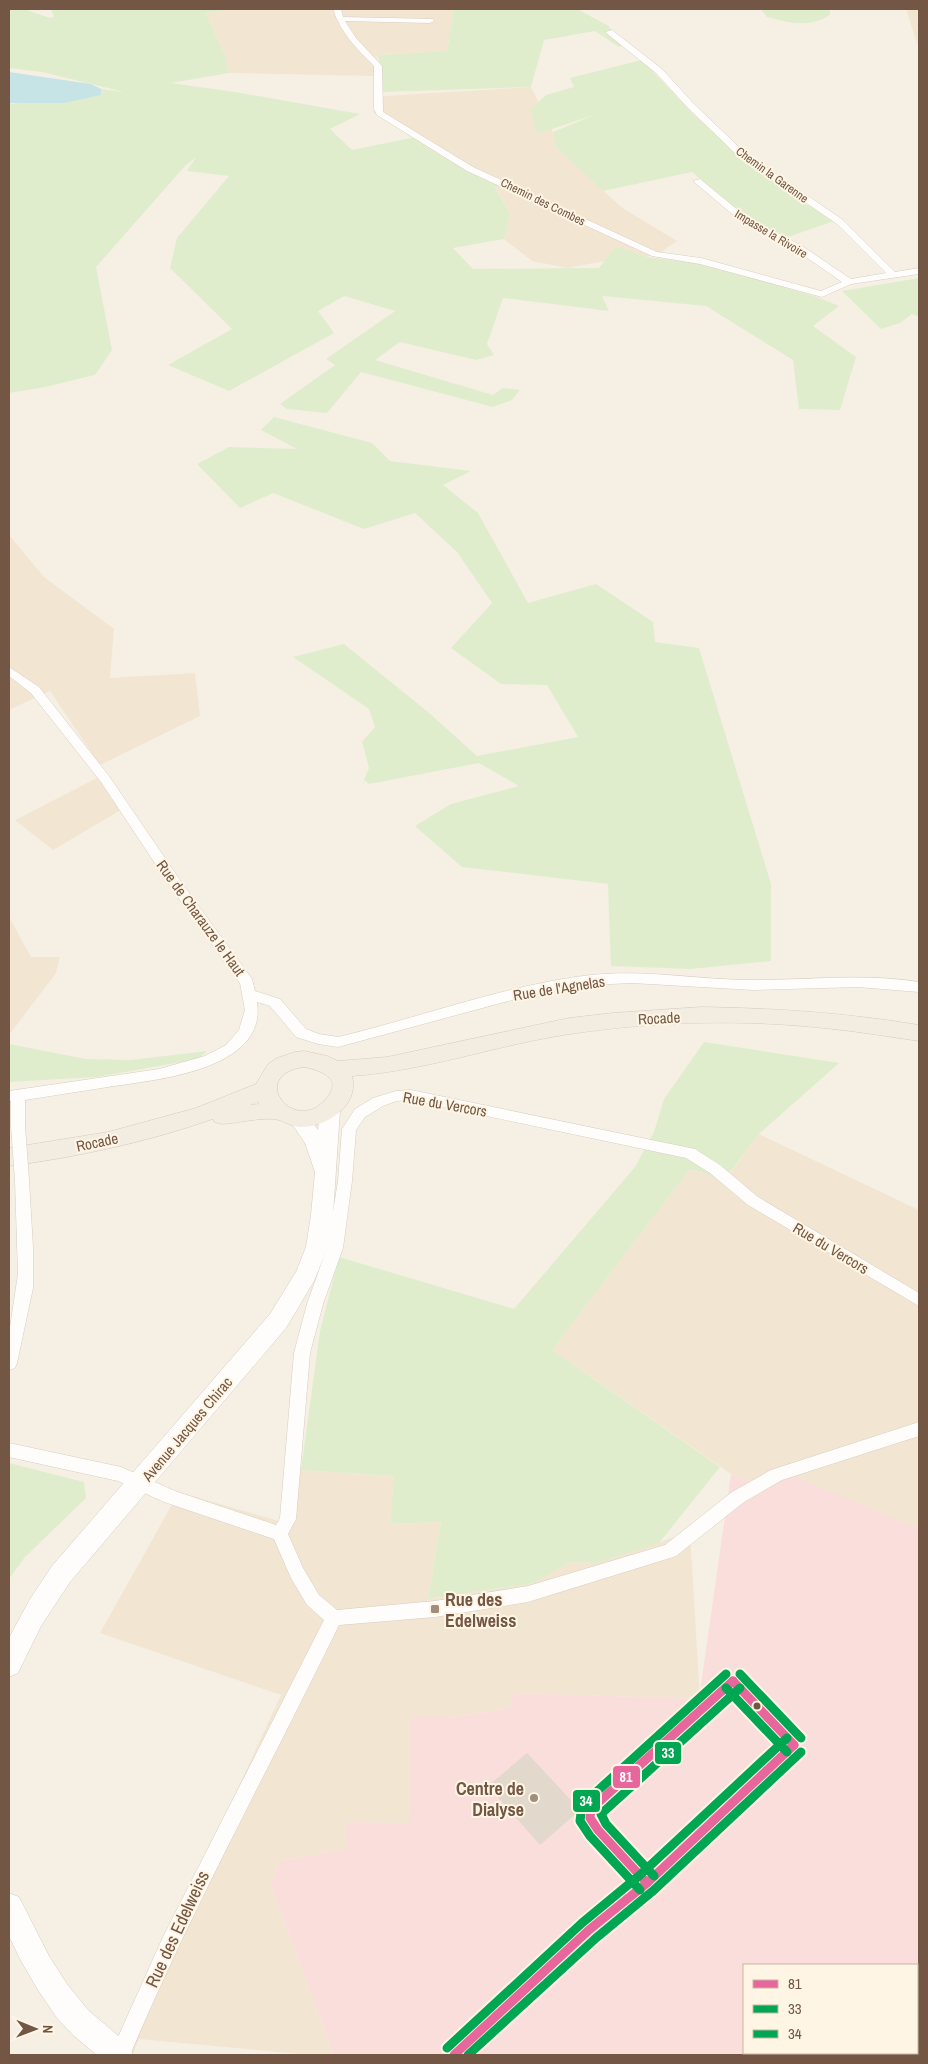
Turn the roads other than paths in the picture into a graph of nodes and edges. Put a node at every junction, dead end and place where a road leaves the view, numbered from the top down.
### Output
1 (336, 9) edge
2 (339, 19) junction
3 (430, 21) dead end
4 (609, 32) dead end
5 (697, 181) dead end
6 (919, 271) edge
7 (892, 275) junction
8 (848, 282) junction
9 (9, 671) edge
10 (919, 987) edge
11 (251, 995) junction
12 (919, 1033) edge
13 (402, 1063) junction
14 (336, 1069) junction
15 (265, 1089) junction
16 (344, 1090) junction
17 (12, 1096) edge
18 (276, 1110) junction
19 (330, 1110) junction
20 (298, 1118) junction
21 (185, 1122) junction
22 (9, 1157) edge
23 (326, 1174) junction
24 (919, 1300) edge
25 (9, 1363) edge
26 (919, 1429) edge
27 (9, 1450) edge
28 (142, 1482) junction
29 (280, 1534) junction
30 (334, 1618) junction
31 (9, 1665) edge
32 (647, 1883) dead end
33 (9, 1907) edge
34 (120, 2055) edge
35 (454, 2055) edge

1 - 2 street, Chemin des Combes
2 - 3 street
2 - 8 street, Chemin des Combes
4 - 7 street, Chemin la Garenne
5 - 8 street, Impasse la Rivoire
6 - 7 street
7 - 8 street
9 - 11 street, Rue de Charauze le Haut
10 - 11 street, Rue de l'Agnelas
11 - 17 street, Rue de Charauze le Haut
12 - 13 main road, Rocade
13 - 14 main road, Rocade
13 - 16 main road, Rocade
14 - 15 main road
14 - 16 main road
15 - 18 main road
15 - 21 main road, Rocade
16 - 19 main road
17 - 25 street, bridge
18 - 20 main road
18 - 21 main road, Rocade
19 - 20 main road
19 - 23 street, Avenue Jacques Chirac
20 - 23 street, Avenue Jacques Chirac
21 - 22 main road, Rocade
23 - 28 street, Avenue Jacques Chirac
24 - 29 street, Rue du Vercors
26 - 30 street
27 - 28 street
28 - 29 street
28 - 31 street, Avenue Jacques Chirac
29 - 30 street
30 - 34 street, Rue des Edelweiss
32 - 35 street
33 - 34 street

